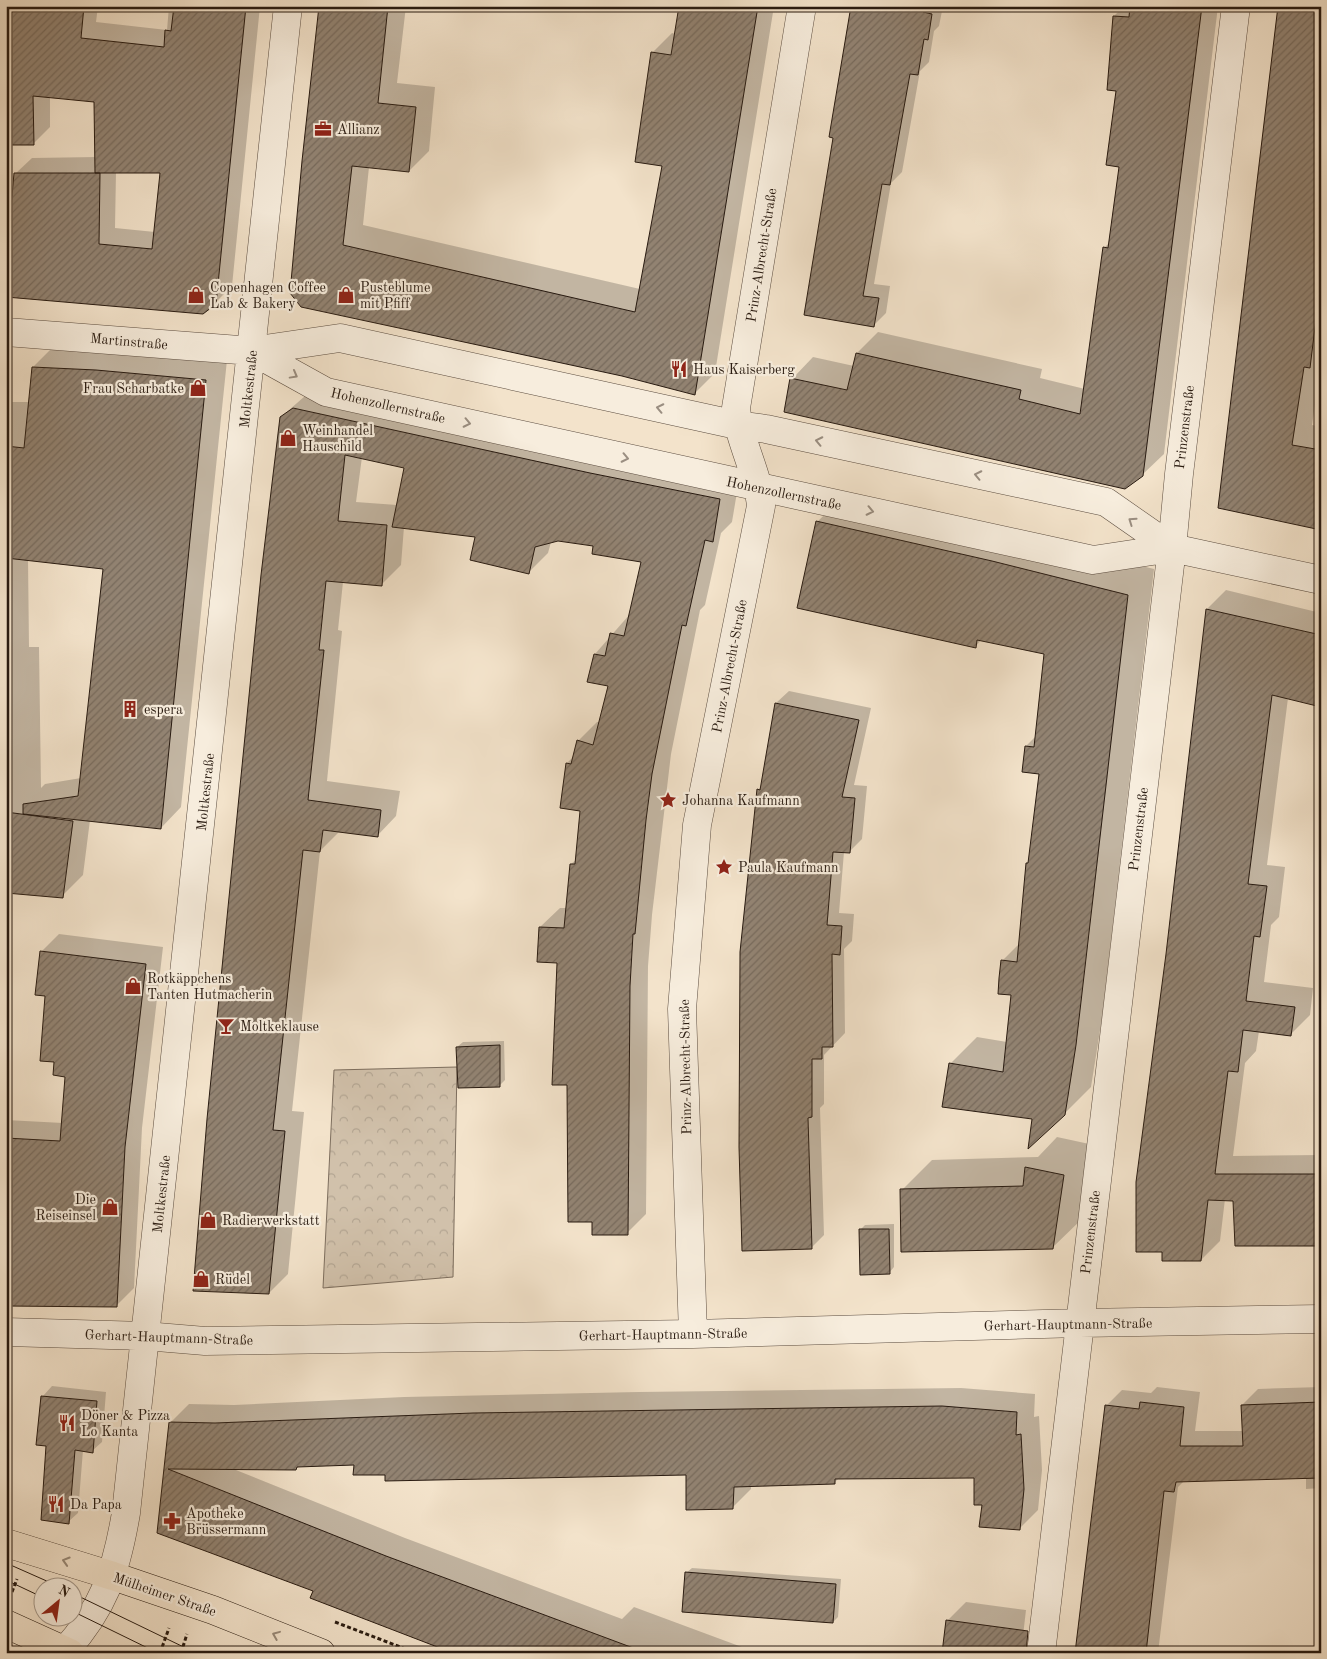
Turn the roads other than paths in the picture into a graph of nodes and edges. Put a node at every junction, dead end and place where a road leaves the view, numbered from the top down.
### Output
1 (288, 6) edge
2 (802, 6) edge
3 (1236, 6) edge
4 (6, 332) edge
5 (252, 351) junction
6 (737, 426) junction
7 (759, 487) junction
8 (1172, 548) junction
9 (1321, 580) edge
10 (1321, 1319) edge
11 (1080, 1323) junction
12 (6, 1332) edge
13 (693, 1334) junction
14 (145, 1336) junction
15 (6, 1543) edge
16 (113, 1576) junction
17 (6, 1624) edge
18 (66, 1652) edge
19 (321, 1653) edge
20 (1041, 1653) edge

1 - 5 street, Moltkestraße
2 - 6 street, Prinz-Albrecht-Straße
3 - 8 street, Prinzenstraße
4 - 5 street, Martinstraße
6 -> 5 street, Hohenzollernstraße
5 -> 7 street, Hohenzollernstraße
5 - 14 street, Moltkestraße
6 - 7 street, Prinz-Albrecht-Straße
8 -> 6 street, Hohenzollernstraße
7 -> 8 street, Hohenzollernstraße
7 - 13 street, Prinz-Albrecht-Straße
8 - 9 street, Hohenzollernstraße
8 - 11 street, Prinzenstraße
10 - 11 street, Gerhart-Hauptmann-Straße
11 - 13 street, Gerhart-Hauptmann-Straße
11 - 20 street, Prinzenstraße
12 - 14 street, Gerhart-Hauptmann-Straße
13 - 14 street, Gerhart-Hauptmann-Straße
14 - 16 street, Moltkestraße
16 -> 15 main road, Mülheimer Straße
16 - 18 street, Moltkestraße
19 -> 16 main road, Mülheimer Straße
17 - 18 main road

